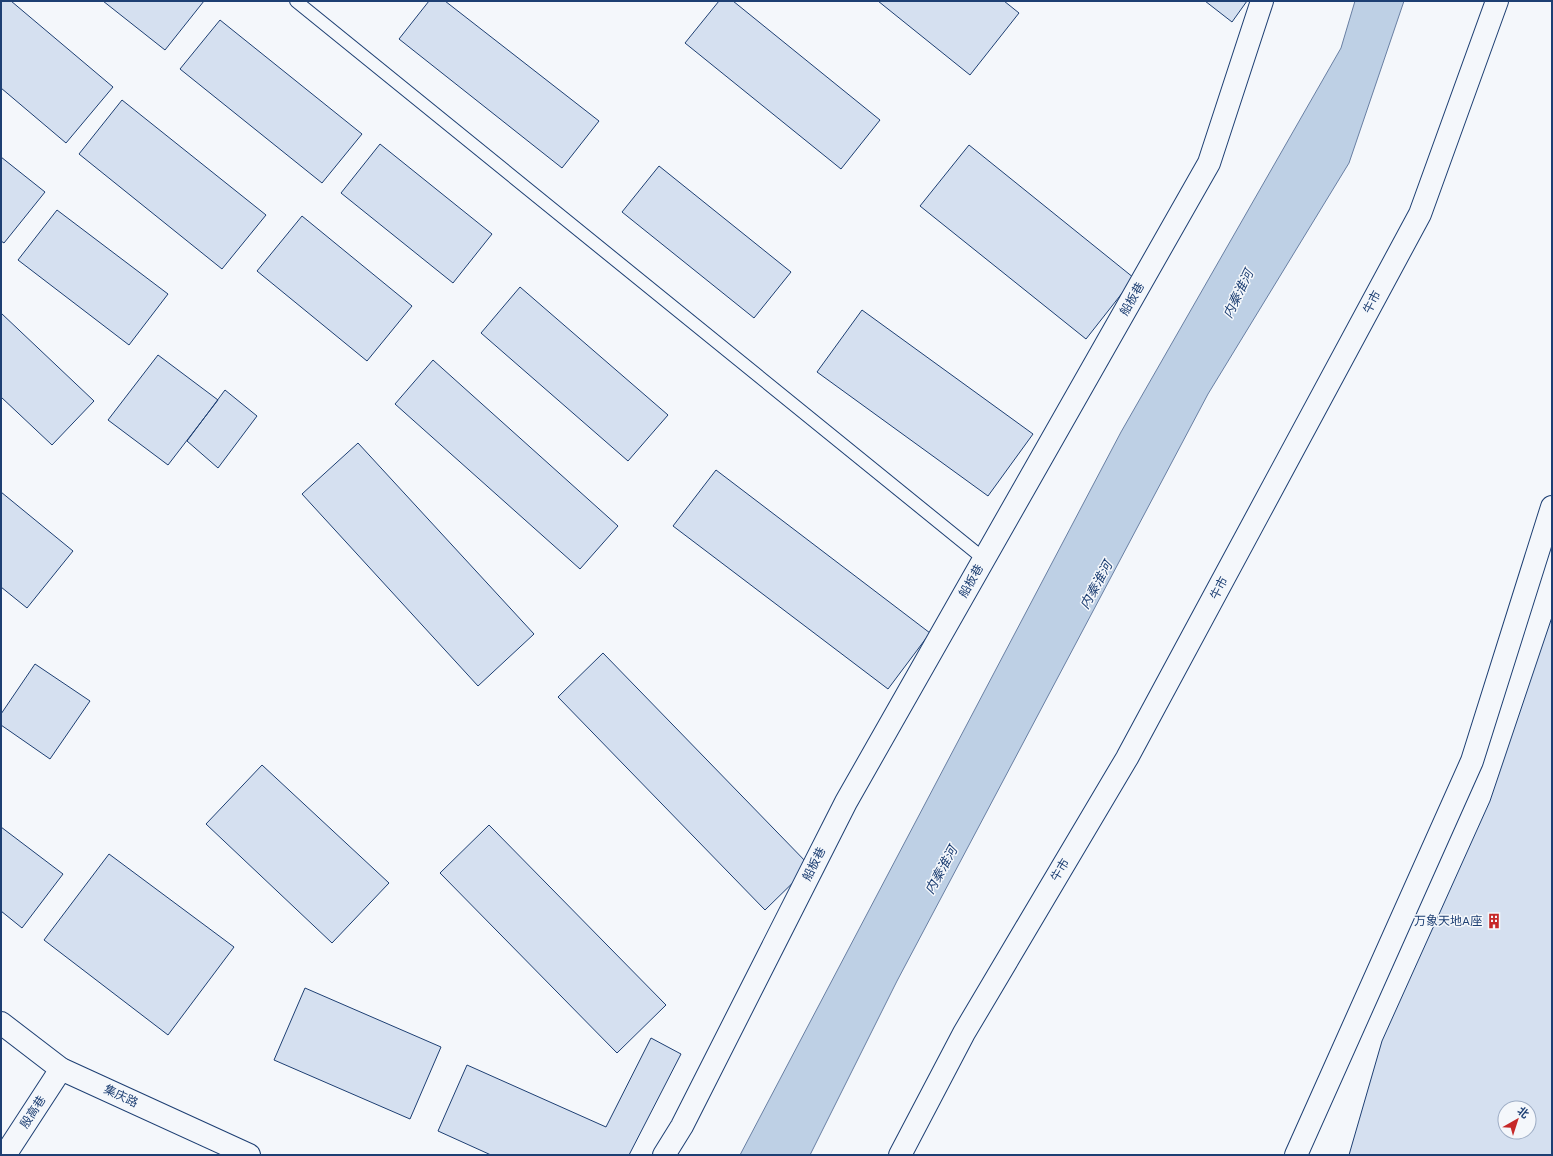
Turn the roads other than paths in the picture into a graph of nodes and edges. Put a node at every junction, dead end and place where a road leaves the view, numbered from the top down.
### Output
1 (296, 1) edge
2 (1262, 1) edge
3 (1497, 1) edge
4 (1552, 508) edge
5 (984, 560) junction
6 (1, 1023) edge
7 (61, 1069) junction
8 (5, 1155) edge
9 (249, 1155) edge
10 (664, 1155) edge
11 (900, 1155) edge
12 (1296, 1155) edge

1 - 5 lane
2 - 5 street, 船板巷
3 - 11 street, 牛市
4 - 12 street
5 - 10 street, 船板巷
6 - 7 street, 集庆路
7 - 8 street, 殷高巷
7 - 9 street, 集庆路

